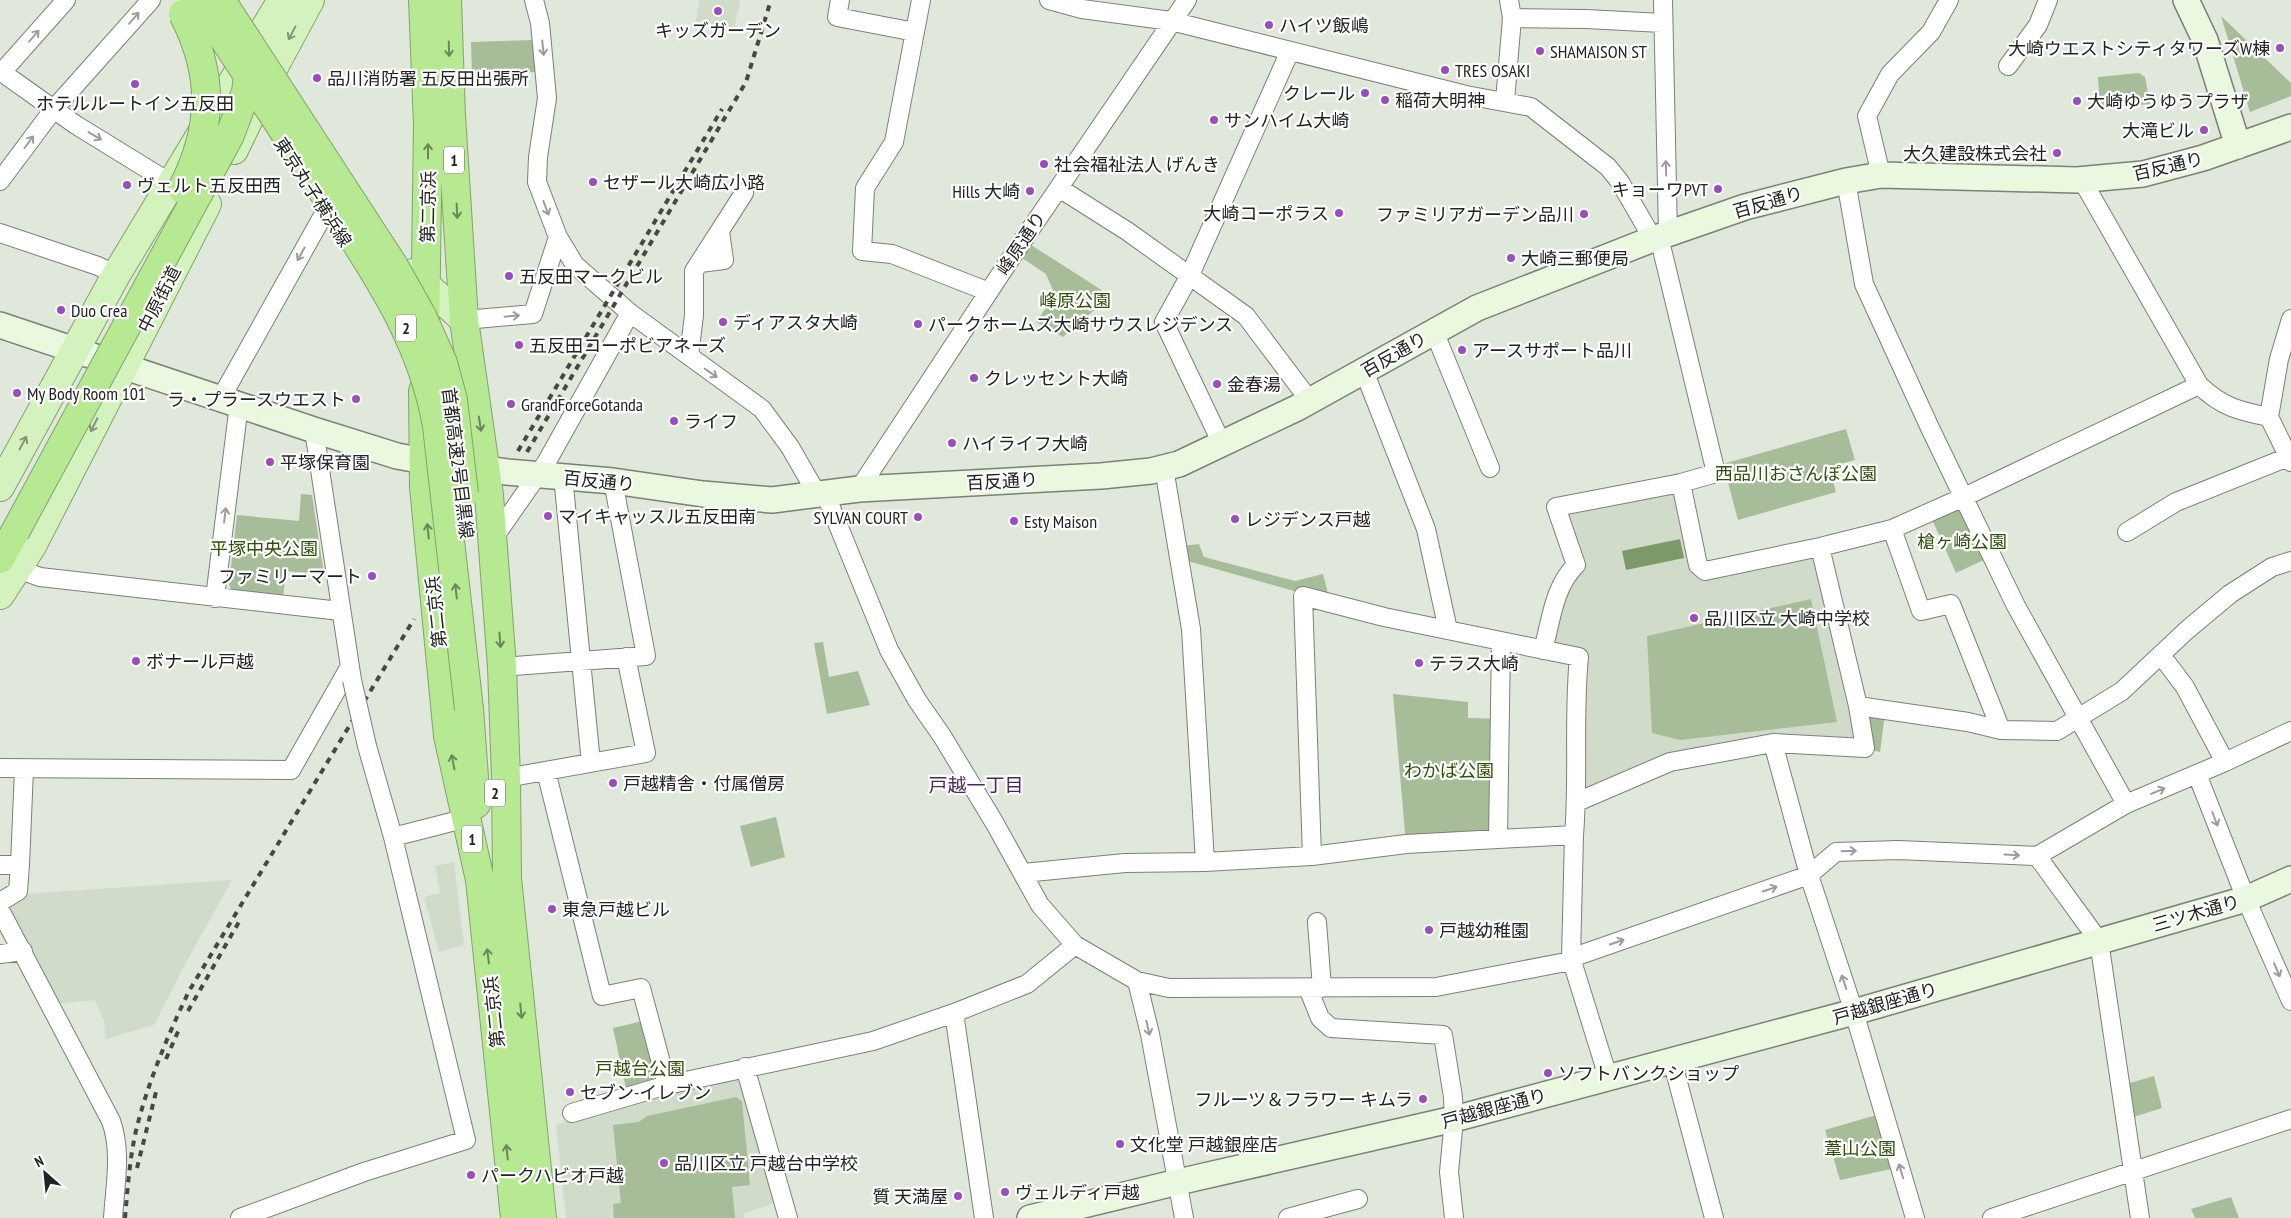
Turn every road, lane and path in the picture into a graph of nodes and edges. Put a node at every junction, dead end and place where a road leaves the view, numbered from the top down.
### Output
1 (66, 0) edge
2 (151, 0) edge
3 (177, 0) edge
4 (183, 0) edge
5 (198, 0) edge
6 (221, 0) edge
7 (234, 0) edge
8 (238, 0) edge
9 (282, 0) edge
10 (310, 0) edge
11 (423, 0) edge
12 (447, 0) edge
13 (534, 0) edge
14 (840, 0) edge
15 (921, 0) edge
16 (1049, 0) edge
17 (1187, 0) edge
18 (1509, 0) edge
19 (1663, 0) edge
20 (1949, 0) edge
21 (2048, 0) edge
22 (2186, 0) edge
23 (1512, 18) junction
24 (1171, 21) junction
25 (1662, 23) junction
26 (915, 32) junction
27 (258, 41) junction
28 (1290, 51) junction
29 (2008, 66) dead end
30 (274, 67) junction
31 (1, 72) edge
32 (236, 75) junction
33 (1505, 101) junction
34 (257, 105) junction
35 (53, 110) junction
36 (2291, 127) edge
37 (201, 131) junction
38 (2238, 146) junction
39 (1881, 175) junction
40 (2082, 180) junction
41 (0, 181) edge
42 (1846, 181) junction
43 (172, 184) junction
44 (1058, 188) junction
45 (744, 193) dead end
46 (325, 212) junction
47 (0, 233) edge
48 (558, 237) junction
49 (1660, 237) junction
50 (116, 275) junction
51 (1190, 275) junction
52 (426, 287) junction
53 (989, 292) junction
54 (630, 313) junction
55 (2291, 319) edge
56 (464, 320) junction
57 (0, 325) edge
58 (1434, 331) junction
59 (74, 349) junction
60 (689, 356) junction
61 (125, 367) junction
62 (1364, 371) junction
63 (2199, 385) junction
64 (423, 394) junction
65 (230, 401) junction
66 (1310, 401) junction
67 (2269, 417) junction
68 (314, 430) junction
69 (1222, 444) junction
70 (2289, 460) edge
71 (424, 461) junction
72 (1164, 468) junction
73 (1490, 468) dead end
74 (486, 469) junction
75 (538, 474) junction
76 (563, 476) junction
77 (613, 481) junction
78 (1681, 483) junction
79 (0, 486) edge
80 (860, 489) junction
81 (821, 494) junction
82 (1964, 497) junction
83 (1892, 529) junction
84 (6, 530) edge
85 (2127, 532) dead end
86 (493, 539) junction
87 (1820, 547) junction
88 (2291, 561) edge
89 (9, 564) edge
90 (0, 595) edge
91 (214, 598) junction
92 (340, 611) junction
93 (1448, 630) junction
94 (1501, 642) junction
95 (1543, 650) junction
96 (626, 657) junction
97 (582, 661) junction
98 (2167, 663) dead end
99 (502, 667) junction
100 (351, 674) junction
101 (1858, 706) junction
102 (477, 708) junction
103 (2077, 718) junction
104 (2001, 730) junction
105 (2291, 731) edge
106 (1773, 743) junction
107 (2225, 762) junction
108 (591, 763) junction
109 (0, 768) edge
110 (24, 769) junction
111 (546, 771) junction
112 (2197, 774) junction
113 (506, 778) junction
114 (1577, 802) junction
115 (2126, 804) junction
116 (467, 818) junction
117 (1574, 835) junction
118 (392, 837) junction
119 (1498, 839) junction
120 (1312, 856) junction
121 (2037, 856) junction
122 (1205, 862) junction
123 (0, 864) edge
124 (20, 865) junction
125 (1023, 873) junction
126 (1809, 875) junction
127 (493, 879) junction
128 (2291, 879) edge
129 (2246, 899) junction
130 (0, 902) edge
131 (0, 910) edge
132 (1317, 922) dead end
133 (2099, 942) junction
134 (1075, 945) junction
135 (22, 951) junction
136 (0, 954) edge
137 (1571, 960) junction
138 (1137, 981) junction
139 (1315, 988) junction
140 (2291, 1001) edge
141 (1854, 1012) junction
142 (954, 1013) junction
143 (1672, 1060) junction
144 (745, 1067) junction
145 (1608, 1077) junction
146 (666, 1085) junction
147 (572, 1113) dead end
148 (1454, 1119) junction
149 (2291, 1119) edge
150 (2133, 1173) junction
151 (1178, 1182) junction
152 (1358, 1199) dead end
153 (113, 1218) edge
154 (240, 1218) edge
155 (515, 1218) edge
156 (542, 1218) edge
157 (788, 1218) edge
158 (984, 1218) edge
159 (1030, 1218) edge
160 (1184, 1218) edge
161 (1288, 1218) edge
162 (1454, 1218) edge
163 (1714, 1218) edge
164 (1915, 1218) edge
165 (1992, 1218) edge
166 (2140, 1218) edge

31 -> 1 street
35 -> 2 street
3 - 37 main road
3 - 84 highway, bridge
4 - 32 main road, 東京丸子横浜線 / 2
102 -> 5 highway, 首都高速2号目黒線 / 2, bridge
6 - 102 highway, 首都高速2号目黒線 / 2, bridge
7 - 27 main road, 東京丸子横浜線
8 - 84 highway, bridge
9 - 27 main road
10 -> 30 main road, 中原街道
52 -> 11 highway, 第二京浜 / 1
12 -> 56 highway, 第二京浜 / 1
13 -> 48 street
14 - 26 street
15 - 26 street
16 - 24 street
17 - 24 street, 峰原通り
18 - 23 street
19 - 25 street
20 - 39 street
21 - 29 street
22 - 38 street
23 - 25 street
23 - 33 street
24 - 28 street
24 - 44 street, 峰原通り
49 -> 25 street
26 - 53 street
27 - 30 main road, 東京丸子横浜線
27 - 32 main road
28 - 33 street
28 - 51 street
30 - 34 main road, 中原街道
30 - 52 main road, 東京丸子横浜線
31 - 35 street
32 - 34 main road, 東京丸子横浜線 / 2
32 - 37 main road
33 - 49 street
34 - 46 main road, 東京丸子横浜線 / 2
34 - 61 main road, 中原街道
41 -> 35 street
35 -> 43 street
36 - 38 street, 百反通り
37 - 43 main road
38 - 40 street, 百反通り
39 - 40 street, 百反通り
39 - 42 street, 百反通り
40 - 63 street
42 - 49 street, 百反通り
42 - 82 street
43 - 50 main road
44 - 51 street
44 - 53 street, 峰原通り
45 - 60 street
46 - 64 main road, 東京丸子横浜線 / 2
46 -> 65 street
47 - 50 street
48 - 54 street
56 -> 48 street
49 - 58 street, 百反通り
49 - 78 street
50 - 59 main road
51 - 66 street
51 - 69 street
52 - 56 main road, 東京丸子横浜線
52 - 64 highway, 第二京浜 / 1
53 - 80 street, 峰原通り
54 - 60 street
54 - 75 street
55 - 67 street
56 -> 74 highway, 第二京浜 / 1
57 - 59 street, 百反通り
58 - 62 street, 百反通り
58 - 73 street
59 - 61 street, 百反通り
79 -> 59 main road
60 -> 81 street
61 - 65 street, 百反通り
61 -> 89 main road, 中原街道
62 - 66 street, 百反通り
62 - 93 street
63 - 67 street
63 - 82 street
64 - 71 highway, 第二京浜 / 1
65 - 68 street, 百反通り
91 -> 65 street
66 - 69 street, 百反通り
67 - 70 street
68 - 71 street, 百反通り
68 - 92 street
69 - 72 street, 百反通り
70 - 85 street
71 - 74 street, 百反通り
116 -> 71 highway, 第二京浜 / 1
72 - 80 street, 百反通り
72 - 122 street
74 - 75 street, 百反通り
74 - 86 highway, 第二京浜 / 1
75 - 76 street, 百反通り
75 - 86 street
76 - 77 street, 百反通り
76 - 97 street
77 - 81 street, 百反通り
77 - 96 street
78 - 87 street
78 - 95 street
80 - 81 street, 百反通り
81 - 125 street
82 - 83 street
82 - 103 street
83 - 87 street
83 - 104 street
84 - 89 highway
86 -> 99 highway, 第二京浜 / 1
87 - 101 street
88 - 103 street
89 - 90 main road, 中原街道
89 - 91 street
91 - 92 street
92 - 100 street
93 - 94 street
93 - 120 street
94 - 95 street
94 - 119 street
95 - 114 street
96 - 97 street
96 - 108 street
97 - 99 street
97 - 108 street
98 - 107 street
99 - 113 highway, 第二京浜 / 1
100 - 110 street
100 - 118 street, bridge
101 - 104 street
101 - 106 street
102 - 127 highway, 首都高速2号目黒線 / 2
103 - 104 street
103 - 115 street
105 - 107 street
106 - 114 street
106 - 126 street
107 - 112 street
108 - 111 street
109 - 110 street
110 - 124 street
111 - 113 street
111 - 146 street
115 -> 112 street
112 -> 129 street
113 - 127 highway, 第二京浜 / 1
114 - 117 street
115 - 121 street
116 - 118 street
116 - 127 highway, 第二京浜 / 1
117 - 119 street
117 - 137 street
118 - 154 street
119 - 120 street
120 - 122 street
126 -> 121 street
121 - 133 street
122 - 125 street
123 - 124 street
124 - 130 street
125 - 134 street
137 -> 126 street
141 -> 126 street
155 -> 127 highway, 第二京浜 / 1
127 -> 156 highway, 第二京浜 / 1
128 - 129 street, 三ツ木通り
129 - 133 street, 三ツ木通り
129 -> 140 street
131 - 135 street
132 - 139 street
133 - 141 street, 戸越銀座通り
133 - 150 street
134 - 138 street
134 - 142 street
135 - 136 street
135 - 153 street
137 - 139 street
137 - 145 street
138 - 139 street
138 -> 151 street
139 - 148 street
141 - 143 street, 戸越銀座通り
164 -> 141 street
142 - 144 street
142 - 158 street
143 - 145 street, 戸越銀座通り
143 - 163 street
144 - 146 street
144 - 157 street
145 - 148 street, 戸越銀座通り
146 - 147 street
148 - 151 street, 戸越銀座通り
148 - 162 street
149 - 150 street
150 - 165 street
150 - 166 street
151 - 159 street, 戸越銀座通り
151 - 160 street
152 - 161 street

